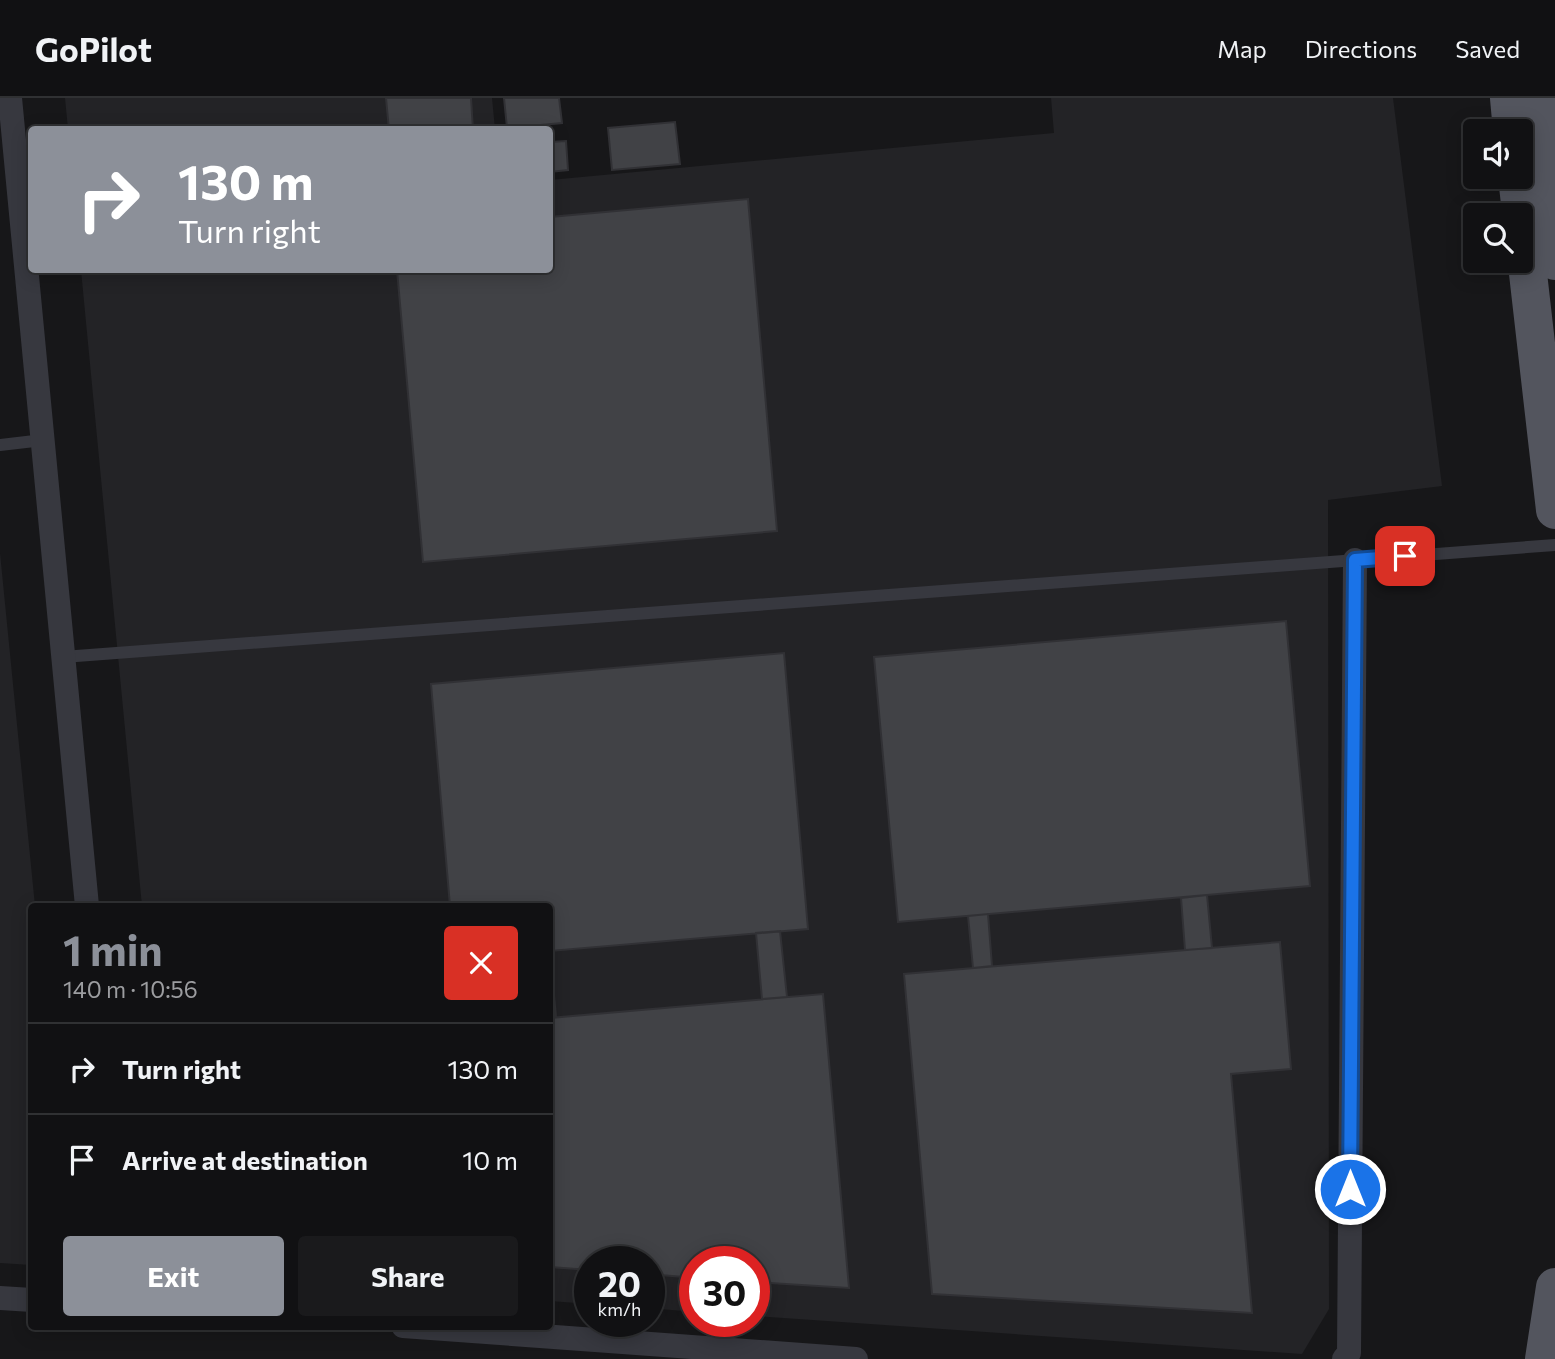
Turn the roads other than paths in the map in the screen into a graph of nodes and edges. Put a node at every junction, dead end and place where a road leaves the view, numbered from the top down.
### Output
1 (10, 98) edge
2 (1509, 98) edge
3 (1537, 98) edge
4 (1511, 119) edge
5 (1518, 189) edge
6 (1555, 261) edge
7 (43, 440) junction
8 (0, 445) edge
9 (1555, 510) edge
10 (1555, 545) edge
11 (1355, 560) junction
12 (64, 657) junction
13 (87, 903) edge
14 (1555, 1287) edge
15 (0, 1298) edge
16 (28, 1300) edge
17 (457, 1330) edge
18 (856, 1359) edge
19 (1344, 1359) edge
20 (1544, 1359) edge

1 - 7 street
2 - 4 main road
3 - 6 main road
5 - 9 main road
7 - 8 lane
7 - 12 street
10 - 11 lane
11 - 12 lane
11 - 19 street
12 - 13 street
14 - 20 main road
15 - 16 street
17 - 18 street

